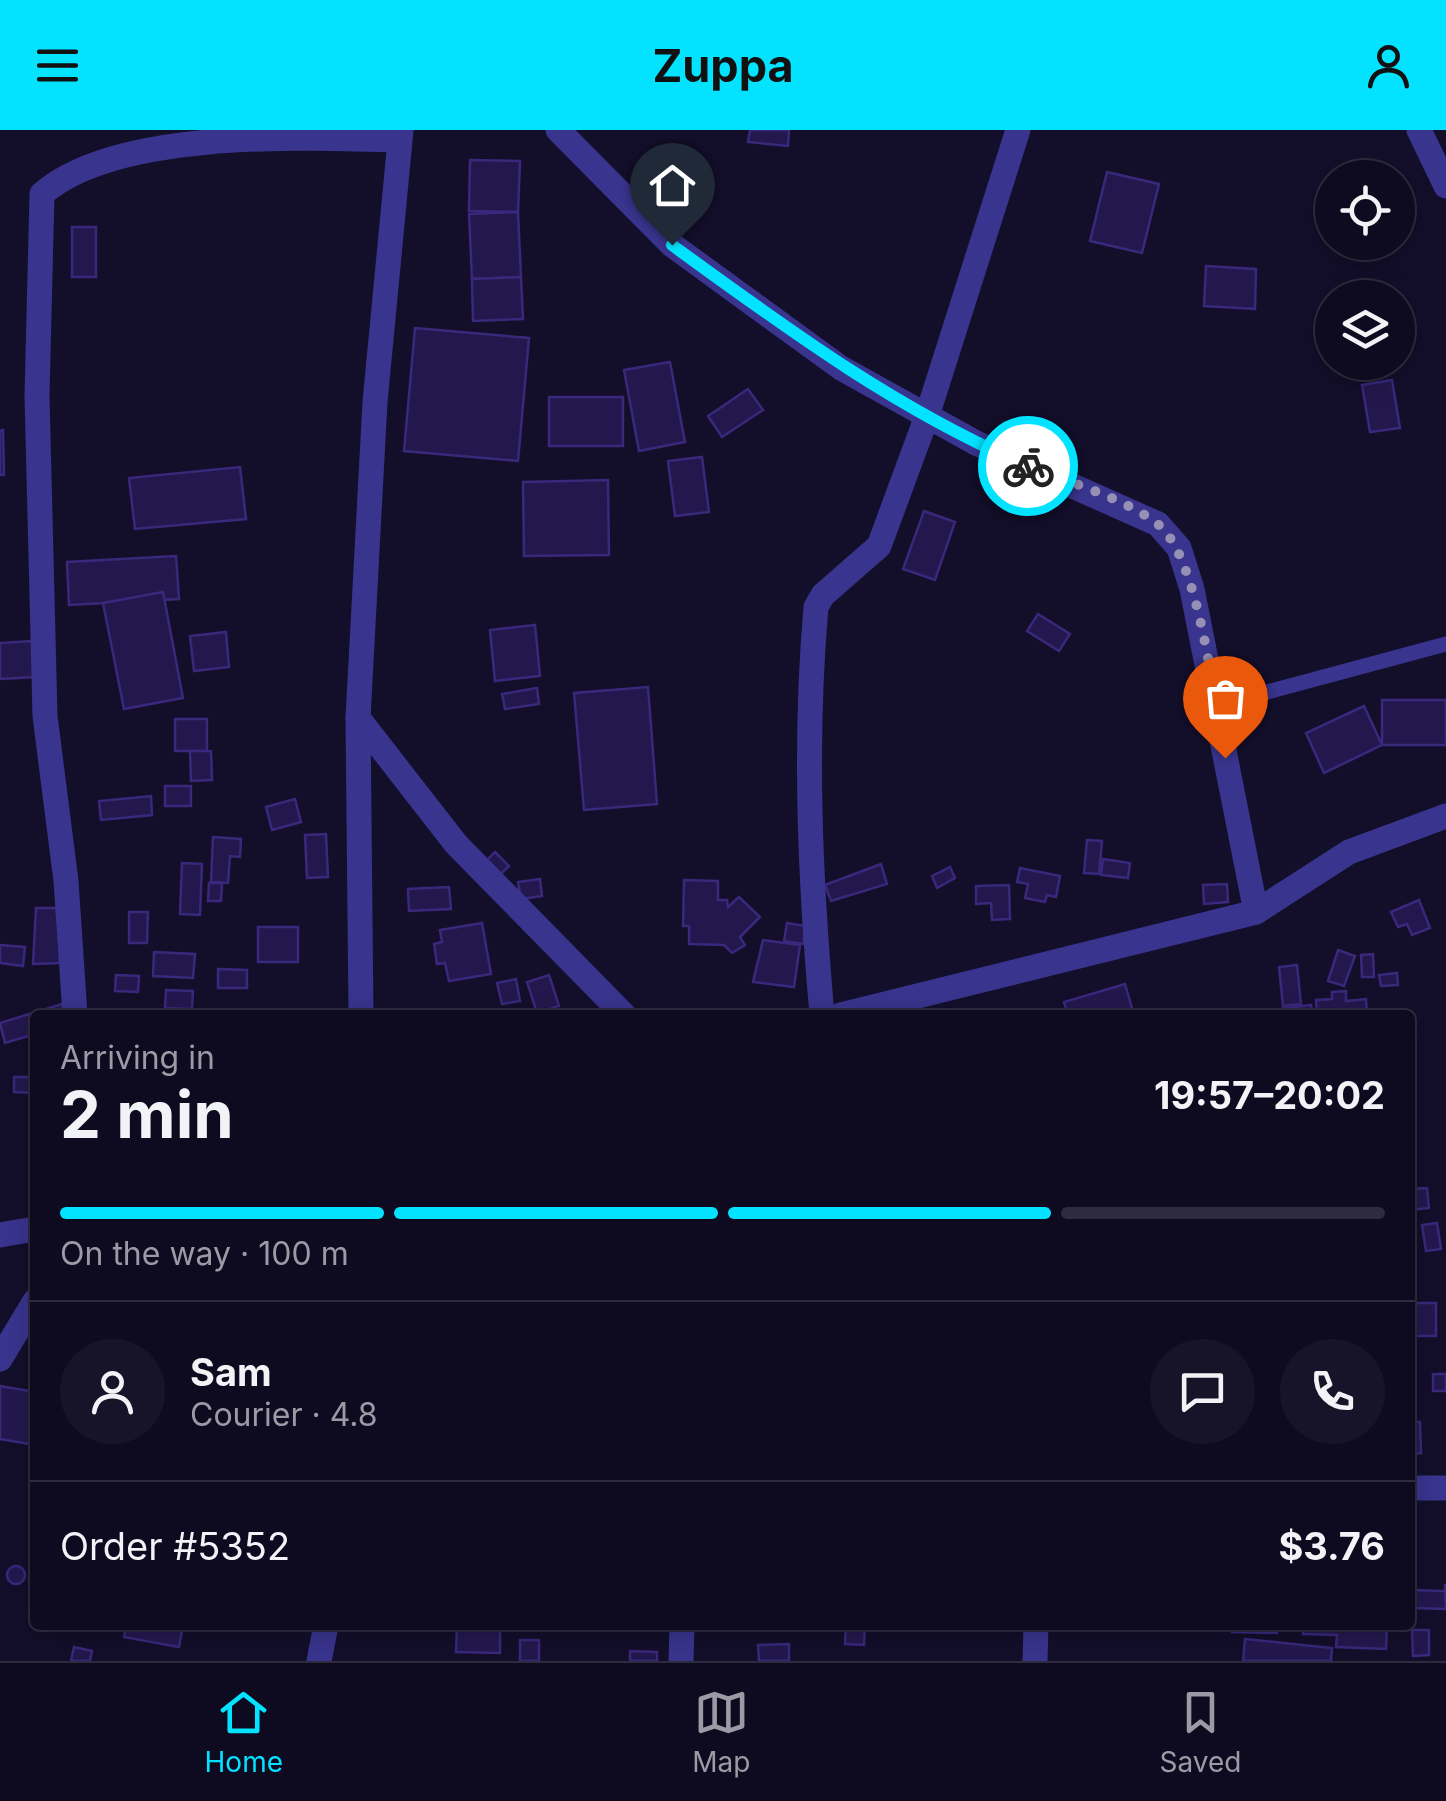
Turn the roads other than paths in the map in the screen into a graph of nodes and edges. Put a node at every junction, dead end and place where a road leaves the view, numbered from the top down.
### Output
1 (558, 130) edge
2 (1018, 130) edge
3 (1419, 130) edge
4 (400, 135) edge
5 (1446, 186) edge
6 (927, 416) junction
7 (1446, 644) edge
8 (1210, 682) junction
9 (358, 718) junction
10 (1446, 816) edge
11 (1256, 912) junction
12 (75, 1010) edge
13 (361, 1010) edge
14 (619, 1010) edge
15 (822, 1010) edge
16 (861, 1010) edge
17 (30, 1230) edge
18 (0, 1235) edge
19 (30, 1309) edge
20 (0, 1360) edge
21 (1415, 1488) edge
22 (1446, 1488) edge
23 (325, 1630) edge
24 (682, 1630) edge
25 (1036, 1630) edge
26 (319, 1661) edge
27 (681, 1661) edge
28 (1034, 1661) edge

1 - 6 street
2 - 6 street
3 - 5 street
4 - 9 street
4 - 12 street
6 - 8 street
6 - 15 street
7 - 8 lane
8 - 11 street
9 - 13 street
9 - 14 street
10 - 11 street
11 - 16 street
17 - 18 street
19 - 20 street
21 - 22 street
23 - 26 street
24 - 27 street
25 - 28 street

